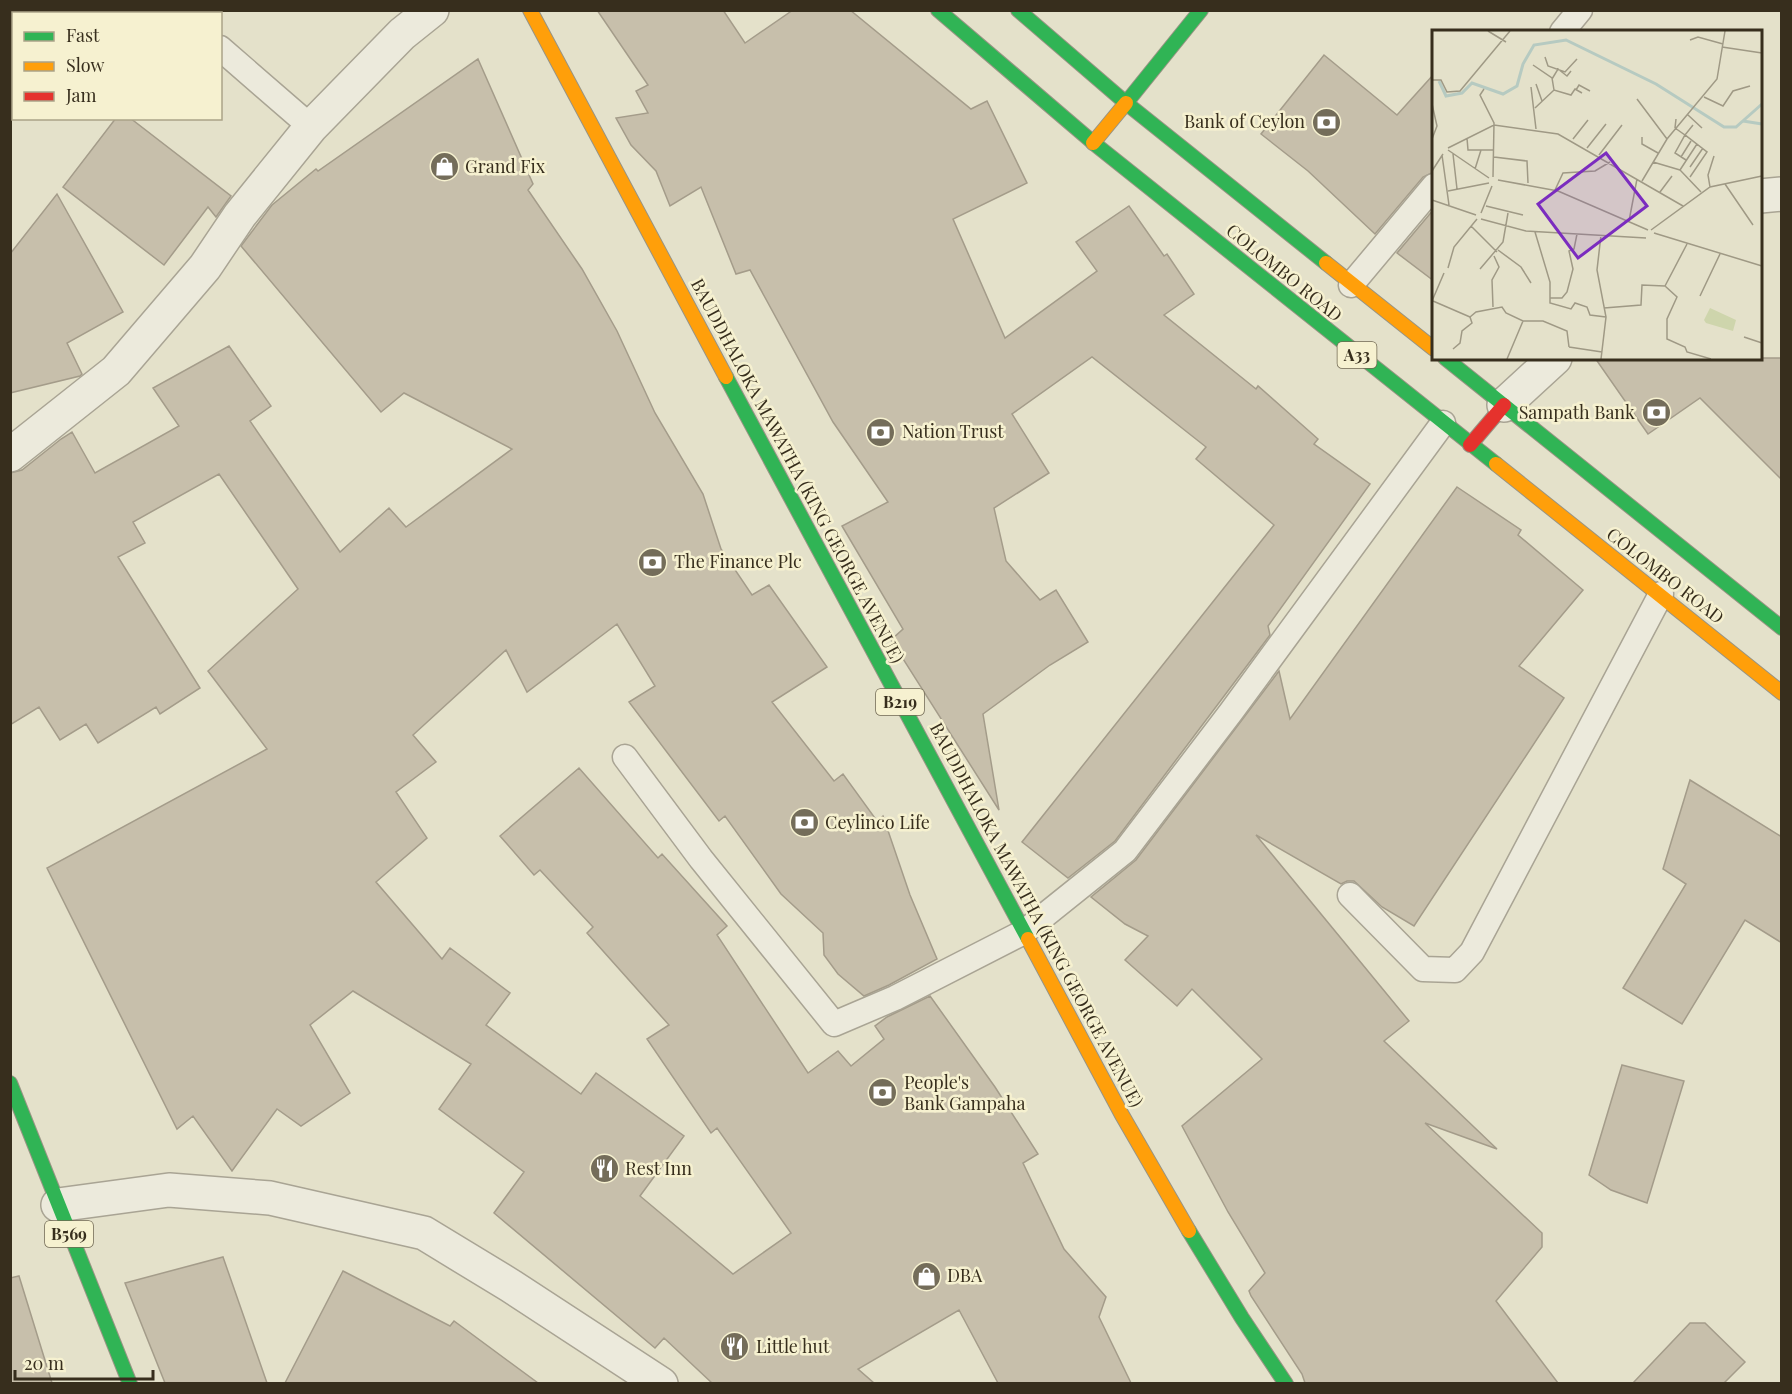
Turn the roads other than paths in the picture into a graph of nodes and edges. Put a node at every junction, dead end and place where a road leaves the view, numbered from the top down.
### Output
1 (432, 10) edge
2 (530, 10) edge
3 (938, 10) edge
4 (1018, 10) edge
5 (1201, 10) edge
6 (1580, 10) edge
7 (1564, 30) edge
8 (222, 50) edge
9 (1126, 103) junction
10 (311, 127) junction
11 (1093, 142) junction
12 (1432, 188) edge
13 (1782, 194) edge
14 (1762, 196) edge
15 (1351, 285) junction
16 (1432, 347) edge
17 (1448, 360) edge
18 (1553, 360) edge
19 (1504, 405) junction
20 (1443, 423) junction
21 (1470, 445) junction
22 (10, 455) edge
23 (1661, 594) junction
24 (1782, 628) edge
25 (1782, 693) edge
26 (626, 757) dead end
27 (1350, 895) dead end
28 (1024, 932) junction
29 (10, 1083) edge
30 (58, 1205) junction
31 (130, 1383) edge
32 (661, 1383) edge
33 (1286, 1383) edge

1 - 10 street
2 - 28 main road, BAUDDHALOKA MAWATHA (KING GEORGE AVENUE) / B219
3 - 11 main road, COLOMBO ROAD / A33
4 - 9 main road, COLOMBO ROAD
5 - 9 main road
6 - 7 lane
8 - 10 lane
9 - 11 main road
9 - 15 main road, COLOMBO ROAD
10 - 22 street
11 - 20 main road, COLOMBO ROAD / A33
12 - 15 lane
13 - 14 street
15 - 16 main road, COLOMBO ROAD
17 - 19 main road, COLOMBO ROAD
18 - 19 street
19 - 21 main road
19 - 24 main road, COLOMBO ROAD
20 - 21 main road, COLOMBO ROAD / A33
20 - 28 lane
21 - 23 main road, COLOMBO ROAD / A33
23 - 25 main road, COLOMBO ROAD / A33
23 - 27 lane
26 - 28 lane
28 - 33 main road, BAUDDHALOKA MAWATHA (KING GEORGE AVENUE) / B219
29 - 30 main road, B569
30 - 31 main road, B569
30 - 32 street

